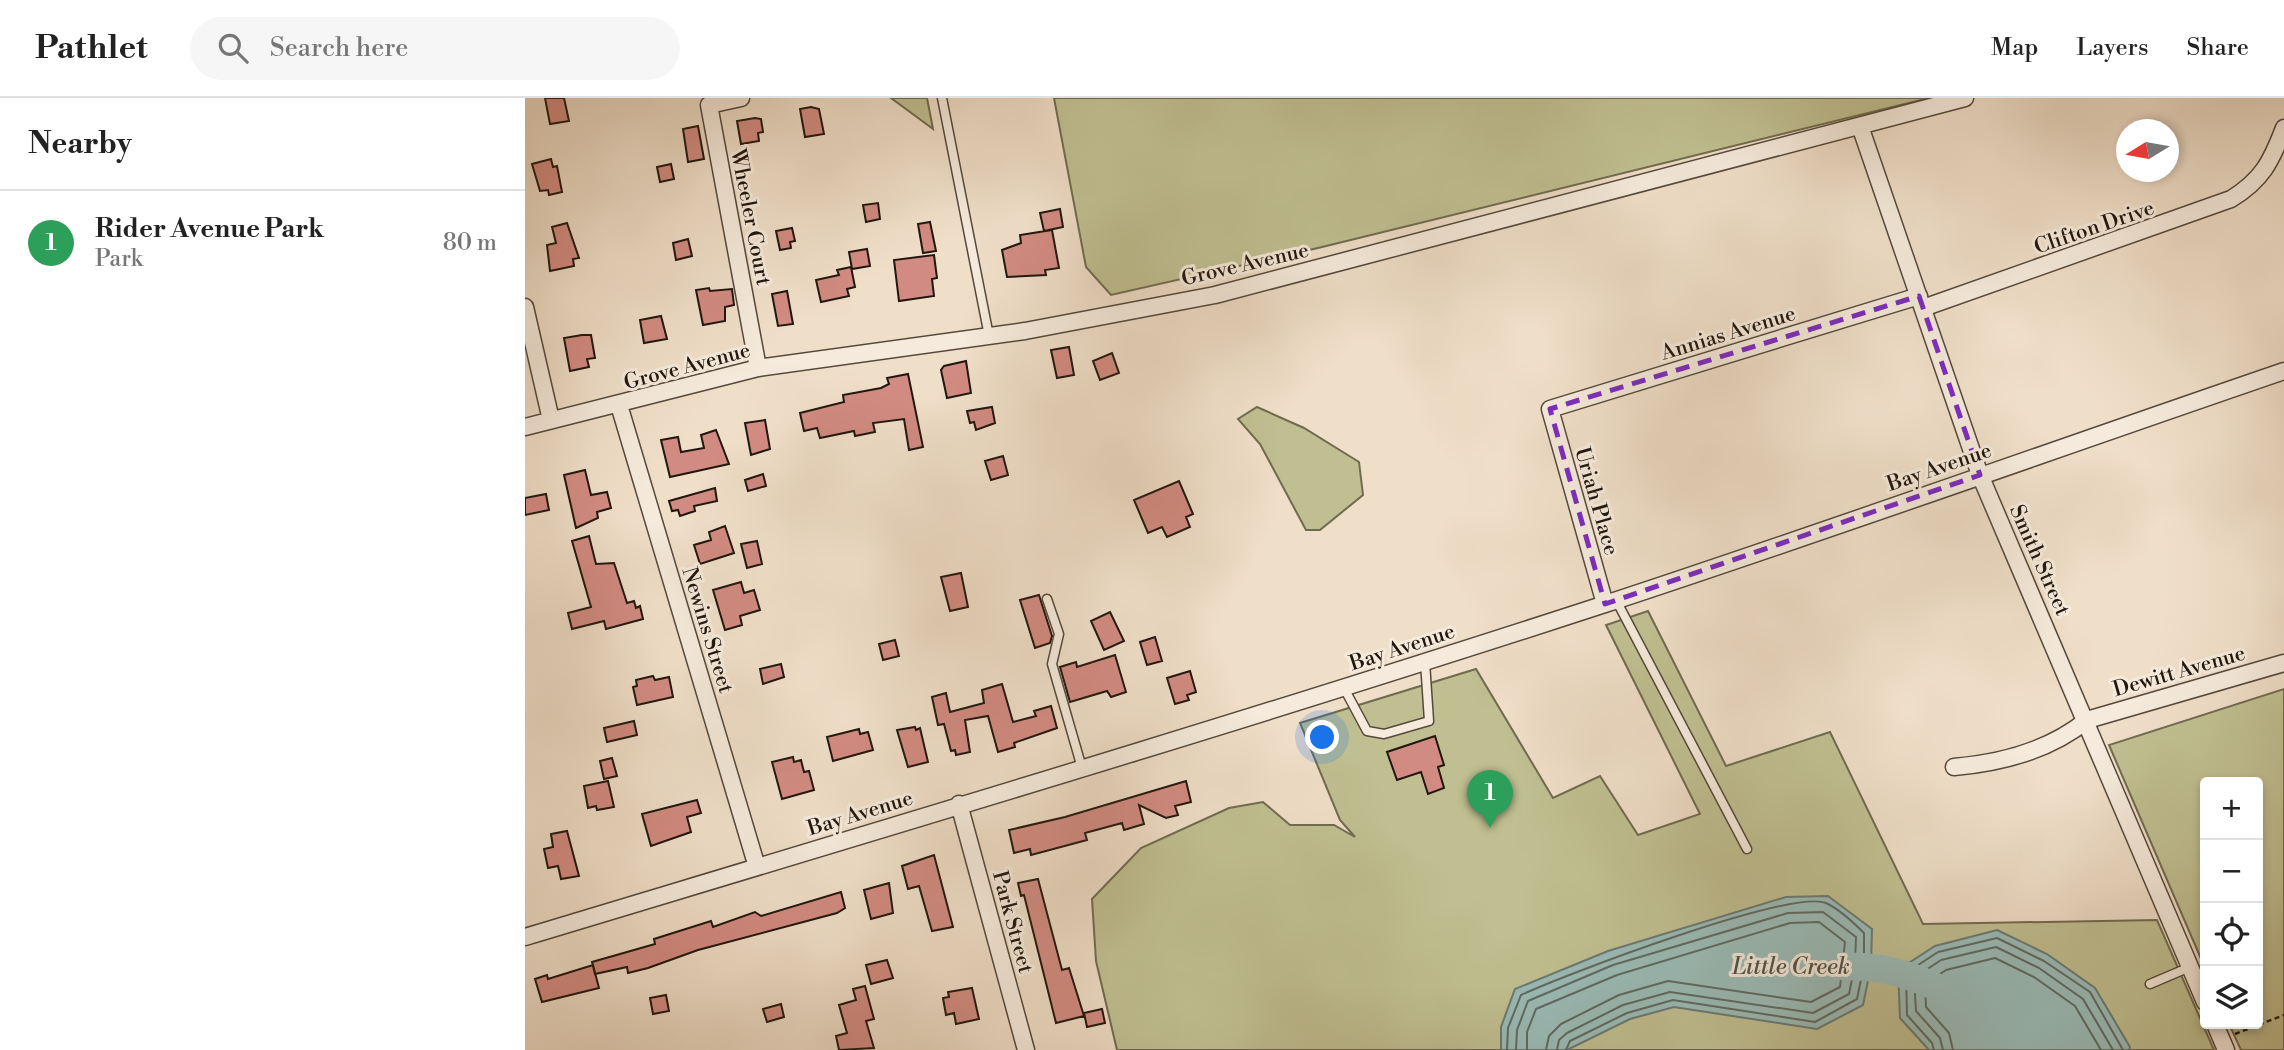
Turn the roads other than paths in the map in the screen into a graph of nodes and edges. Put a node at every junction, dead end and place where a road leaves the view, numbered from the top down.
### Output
1 (741, 98) edge
2 (942, 98) edge
3 (1965, 98) edge
4 (1860, 126) junction
5 (2284, 128) edge
6 (1921, 302) junction
7 (525, 307) edge
8 (989, 336) junction
9 (758, 368) junction
10 (2284, 371) edge
11 (619, 405) junction
12 (1550, 409) joint
13 (551, 420) junction
14 (525, 427) edge
15 (1980, 475) junction
16 (1047, 599) dead end
17 (1610, 602) junction
18 (1425, 662) junction
19 (2284, 663) edge
20 (1344, 688) junction
21 (2087, 720) junction
22 (1954, 767) dead end
23 (1082, 768) junction
24 (959, 804) junction
25 (1747, 849) dead end
26 (757, 867) junction
27 (525, 937) edge
28 (2190, 967) junction
29 (2150, 984) dead end
30 (2200, 990) edge
31 (2217, 1029) edge
32 (1022, 1049) edge
33 (2226, 1050) edge

1 - 9 street, Wheeler Court
2 - 8 lane
3 - 4 street, Grove Avenue
4 - 6 street, Smith Street
4 - 8 street, Grove Avenue
5 - 6 street, Clifton Drive
6 - 12 street, Annias Avenue
6 - 15 street, Smith Street
7 - 13 street
8 - 9 street, Grove Avenue
9 - 11 street, Grove Avenue
10 - 15 street, Bay Avenue
11 - 13 street, Grove Avenue
11 - 26 street, Newins Street
12 - 17 street, Uriah Place
13 - 14 street, Grove Avenue
15 - 17 street, Bay Avenue
15 - 21 street, Smith Street
16 - 23 lane
17 - 18 street, Bay Avenue
17 - 25 lane
18 - 20 street, Bay Avenue
18 - 20 lane
19 - 21 street, Dewitt Avenue
20 - 23 street, Bay Avenue
21 - 22 street, Dewitt Avenue
21 - 28 street, Smith Street
23 - 24 street, Bay Avenue
24 - 26 street, Bay Avenue
24 - 32 street, Park Street
26 - 27 street, Bay Avenue
28 - 29 lane
28 - 30 street, Smith Street
31 - 33 street

